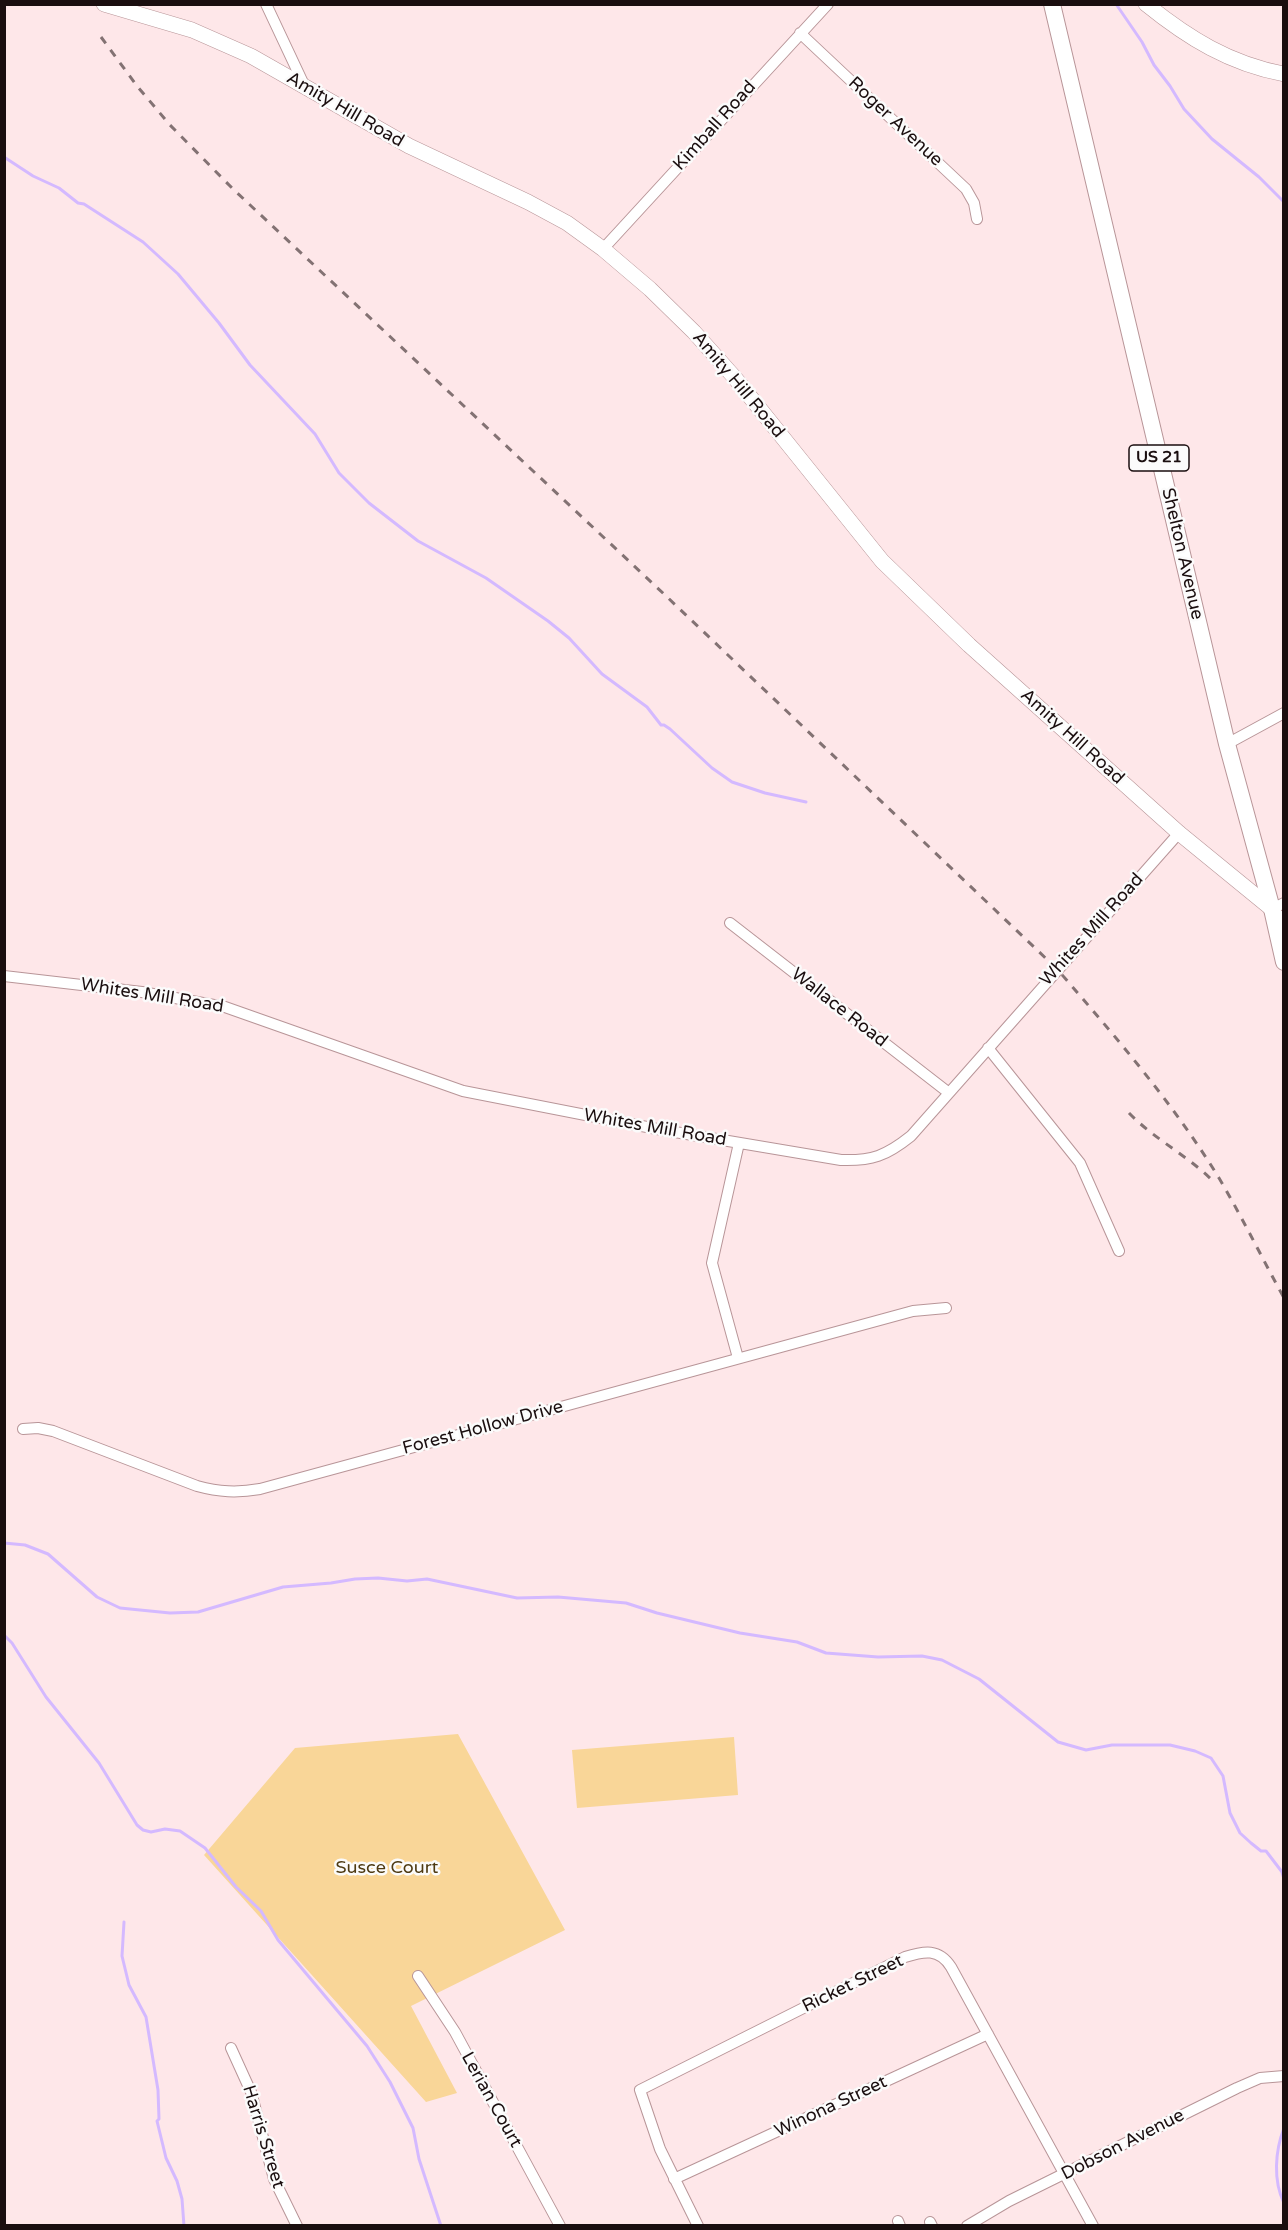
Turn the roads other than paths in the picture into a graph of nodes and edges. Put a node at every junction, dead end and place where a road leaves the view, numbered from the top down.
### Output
1 (104, 4) edge
2 (266, 4) edge
3 (828, 4) edge
4 (1052, 4) edge
5 (1146, 4) edge
6 (800, 33) junction
7 (1284, 74) edge
8 (305, 88) junction
9 (977, 219) dead end
10 (603, 249) junction
11 (1284, 713) edge
12 (1227, 744) junction
13 (1179, 833) junction
14 (1280, 911) edge
15 (730, 923) dead end
16 (1284, 962) edge
17 (4, 976) edge
18 (988, 1048) junction
19 (949, 1093) junction
20 (738, 1143) junction
21 (1119, 1251) dead end
22 (946, 1308) dead end
23 (738, 1358) junction
24 (23, 1429) dead end
25 (418, 1976) dead end
26 (988, 2034) junction
27 (231, 2048) dead end
28 (1284, 2076) edge
29 (1066, 2174) junction
30 (674, 2180) junction
31 (297, 2226) edge
32 (560, 2226) edge
33 (698, 2226) edge
34 (967, 2226) edge
35 (1093, 2226) edge

1 - 8 street, Amity Hill Road
2 - 8 street
3 - 6 street, Kimball Road
4 - 12 main road, Shelton Avenue / US 21
5 - 7 street
6 - 9 street, Roger Avenue
6 - 10 street, Kimball Road
8 - 10 street, Amity Hill Road
10 - 13 street, Amity Hill Road
11 - 12 street
12 - 14 main road, Shelton Avenue / US 21
13 - 14 street, Amity Hill Road
13 - 18 street, Whites Mill Road
14 - 16 main road, Shelton Avenue / US 21
15 - 19 street, Wallace Road
17 - 20 street, Whites Mill Road
18 - 19 street, Whites Mill Road
18 - 21 street
19 - 20 street, Whites Mill Road
20 - 23 street
22 - 23 street, Forest Hollow Drive
23 - 24 street, Forest Hollow Drive
25 - 32 street, Lerian Court
26 - 29 street, Ricket Street
26 - 30 street, Winona Street
26 - 30 street, Ricket Street
27 - 31 street, Harris Street
28 - 29 street, Dobson Avenue
29 - 34 street, Dobson Avenue
29 - 35 street, Ricket Street
30 - 33 street

